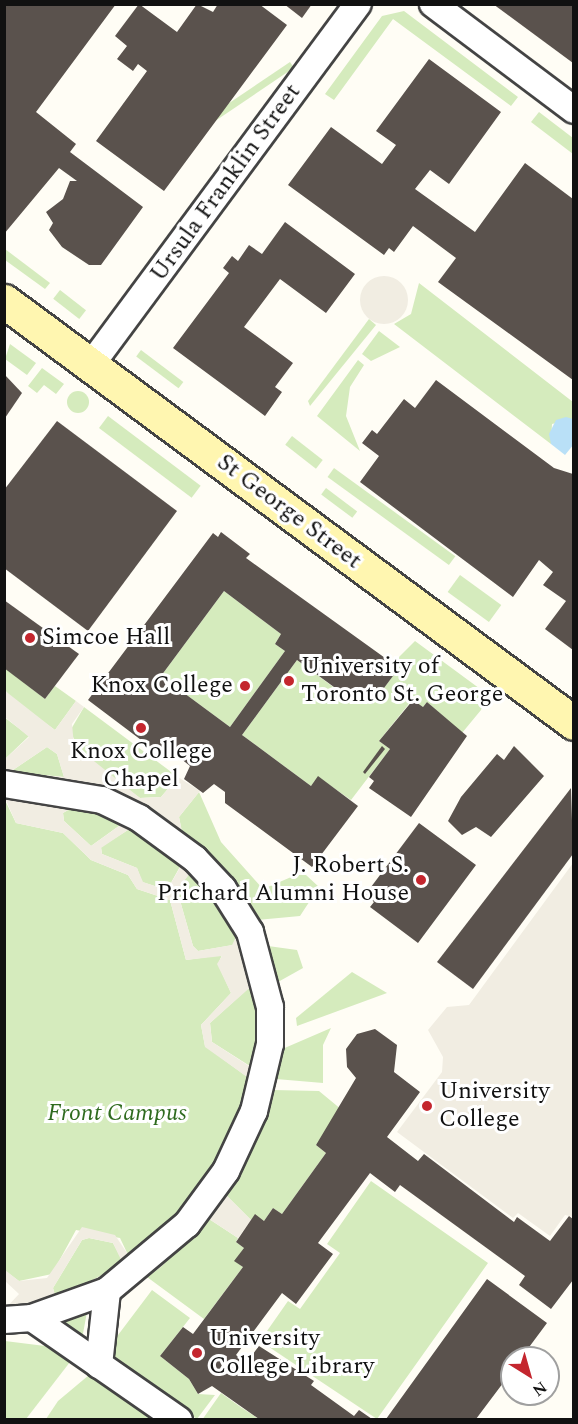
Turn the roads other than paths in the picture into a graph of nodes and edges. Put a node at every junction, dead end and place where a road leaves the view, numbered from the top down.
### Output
1 (358, 4) edge
2 (433, 4) edge
3 (573, 110) edge
4 (4, 301) edge
5 (93, 362) junction
6 (573, 723) edge
7 (4, 784) edge
8 (107, 1291) junction
9 (32, 1318) junction
10 (4, 1320) edge
11 (99, 1365) junction
12 (179, 1419) edge

1 - 5 street, Ursula Franklin Street
2 - 3 street
4 - 5 street, St George Street
5 - 6 street, St George Street
7 - 8 street
8 - 9 street
8 - 11 street
9 - 10 street
9 - 11 street
11 - 12 street

